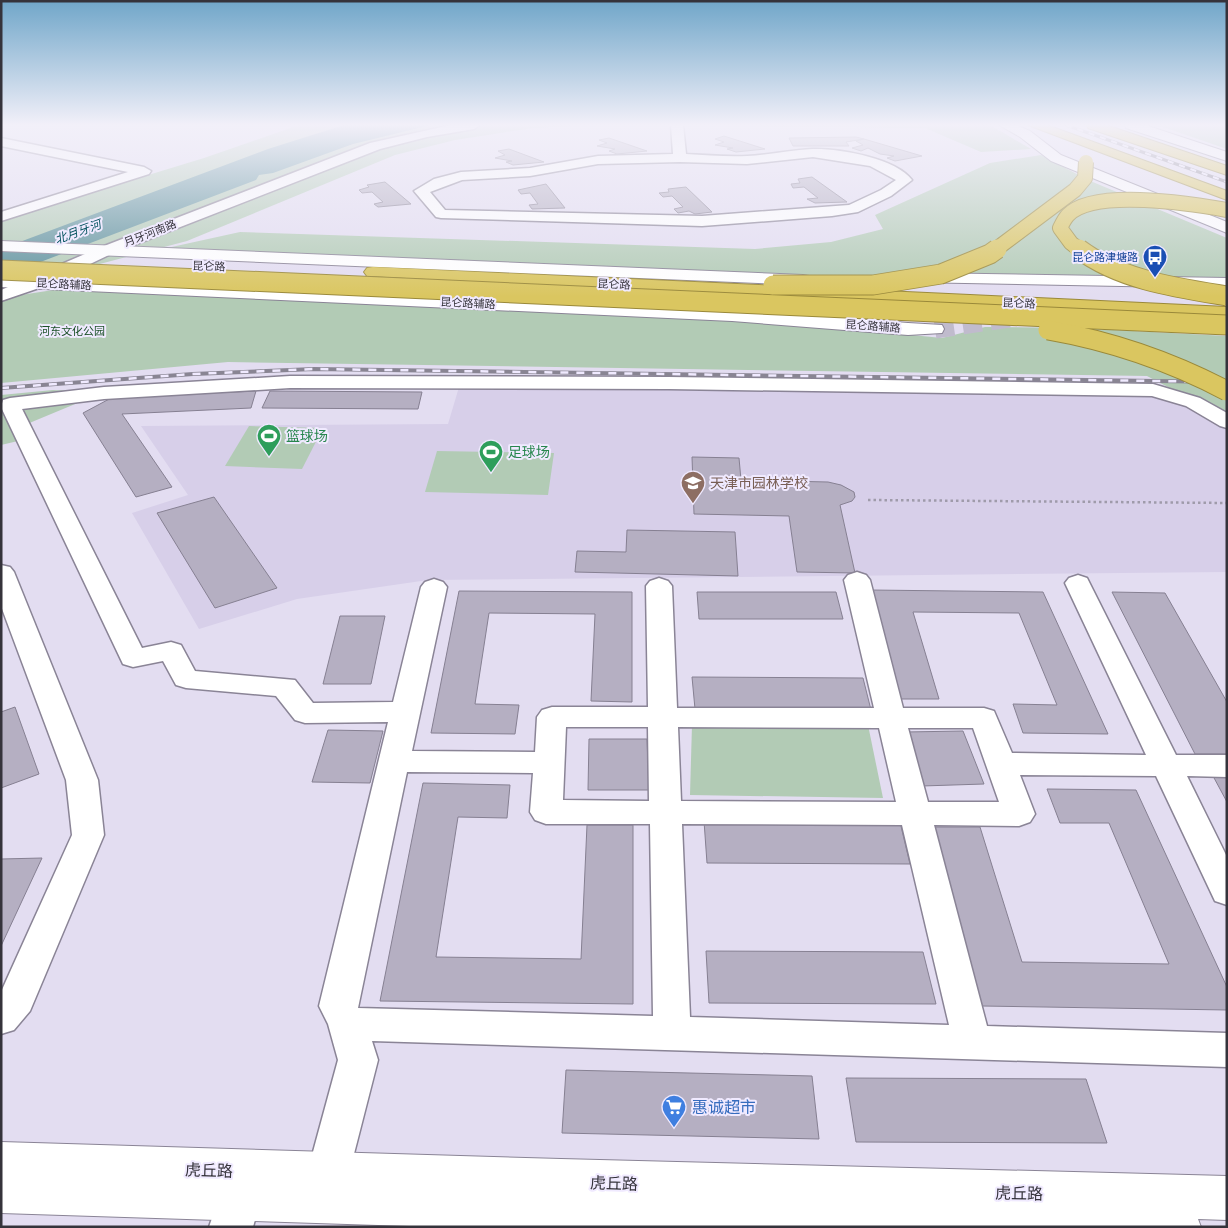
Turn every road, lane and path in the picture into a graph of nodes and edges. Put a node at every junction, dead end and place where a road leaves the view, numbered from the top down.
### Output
1 (109, 182) edge
2 (282, 182) edge
3 (438, 182) edge
4 (902, 182) edge
5 (1082, 182) edge
6 (1115, 182) edge
7 (1190, 182) edge
8 (1206, 182) edge
9 (1227, 190) edge
10 (1227, 196) edge
11 (1227, 210) edge
12 (1, 217) edge
13 (1227, 228) edge
14 (1, 246) edge
15 (105, 251) junction
16 (1, 258) edge
17 (1, 270) edge
18 (373, 272) junction
19 (1, 282) edge
20 (36, 283) junction
21 (1227, 283) edge
22 (773, 285) junction
23 (519, 294) junction
24 (1, 296) edge
25 (1227, 296) edge
26 (1227, 306) edge
27 (1227, 313) edge
28 (927, 323) junction
29 (1227, 324) edge
30 (1227, 332) edge
31 (1227, 391) edge
32 (6, 405) edge
33 (1227, 422) edge
34 (868, 500) dead end
35 (1227, 503) edge
36 (1, 572) edge
37 (857, 580) dead end
38 (1078, 583) dead end
39 (659, 586) dead end
40 (434, 587) dead end
41 (405, 712) junction
42 (662, 717) junction
43 (891, 718) junction
44 (394, 761) junction
45 (549, 763) junction
46 (1001, 764) junction
47 (1165, 765) junction
48 (1227, 766) edge
49 (666, 813) junction
50 (915, 814) junction
51 (1227, 892) edge
52 (1, 1018) edge
53 (347, 1024) junction
54 (672, 1034) junction
55 (972, 1042) junction
56 (1227, 1050) edge
57 (1, 1163) edge
58 (324, 1187) junction
59 (1, 1191) edge
60 (1227, 1198) edge
61 (239, 1199) edge
62 (559, 1206) edge
63 (1018, 1214) edge
64 (1178, 1227) edge

1 - 12 street
2 - 15 street, 月牙河南路
3 - 4 street
5 - 22 highway, bridge
6 - 13 main road
7 - 10 highway
8 - 9 highway
11 - 25 highway, bridge
14 - 15 main road
15 - 20 street, 月牙河南路
15 - 21 main road
16 - 18 highway, 昆仑路
17 - 23 highway, 昆仑路, bridge
18 - 22 highway
18 - 27 highway, 昆仑路
19 - 20 main road, 昆仑路辅路
20 - 24 street, 月牙河南路
20 - 28 main road, 昆仑路辅路
22 - 26 highway, bridge
23 - 28 highway, bridge
23 - 29 highway, 昆仑路, bridge
28 - 30 highway
28 - 31 highway, bridge
32 - 33 street
32 - 41 street
34 - 35 path
36 - 52 street
37 - 43 street
38 - 47 street
39 - 42 street
40 - 41 street
41 - 44 street
42 - 43 street
42 - 45 street
42 - 49 street
43 - 46 street
43 - 50 street
44 - 45 street
44 - 53 street
45 - 49 street
46 - 47 street
46 - 50 street
47 - 48 street
47 - 51 street
49 - 50 street
49 - 54 street
50 - 55 street
53 - 54 street
53 - 58 street
54 - 55 street
55 - 56 street
57 - 61 main road, 虎丘路
58 - 61 main road, 虎丘路
58 - 62 main road, 虎丘路
59 - 61 main road, 虎丘路
60 - 63 main road, 虎丘路
62 - 63 main road, 虎丘路
63 - 64 main road, 虎丘路

